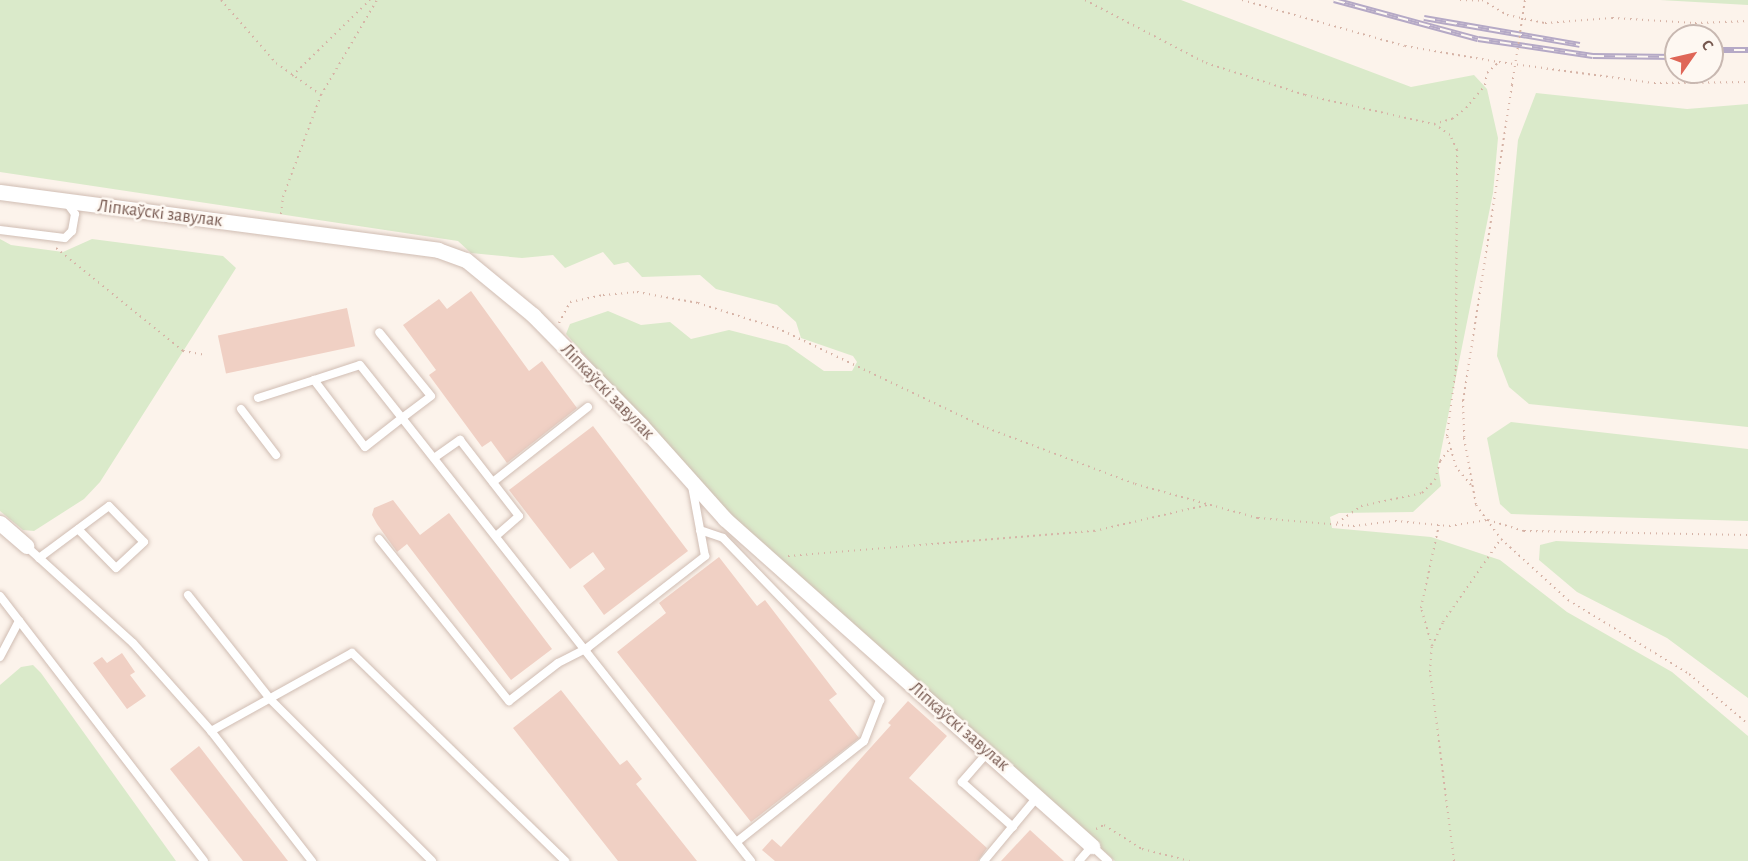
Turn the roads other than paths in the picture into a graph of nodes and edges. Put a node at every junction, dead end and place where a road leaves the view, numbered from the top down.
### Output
1 (0, 192) edge
2 (63, 202) junction
3 (0, 230) edge
4 (379, 332) dead end
5 (314, 380) junction
6 (258, 398) dead end
7 (588, 407) dead end
8 (241, 409) dead end
9 (402, 418) junction
10 (276, 455) dead end
11 (434, 458) junction
12 (493, 482) junction
13 (692, 484) junction
14 (0, 523) edge
15 (78, 529) junction
16 (700, 530) junction
17 (496, 536) junction
18 (379, 539) dead end
19 (26, 546) joint
20 (39, 558) junction
21 (188, 595) dead end
22 (0, 596) edge
23 (18, 621) junction
24 (586, 648) junction
25 (0, 657) edge
26 (270, 699) junction
27 (211, 731) junction
28 (988, 752) junction
29 (1038, 796) junction
30 (1013, 827) junction
31 (738, 841) junction
32 (1092, 846) junction
33 (204, 861) edge
34 (312, 861) edge
35 (432, 861) edge
36 (565, 861) edge
37 (751, 861) edge
38 (984, 861) edge
39 (1079, 861) edge
40 (1108, 861) edge

1 - 2 street, Ліпкаўскі завулак
2 - 3 lane
2 - 13 street, Ліпкаўскі завулак
4 - 9 lane
5 - 6 lane
5 - 9 lane
5 - 9 lane
7 - 12 lane
8 - 10 lane
9 - 11 lane
11 - 12 lane
11 - 17 lane
12 - 17 lane
13 - 16 lane
13 - 28 street, Ліпкаўскі завулак
14 - 19 street
15 - 15 lane
15 - 20 lane
16 - 24 lane
16 - 31 lane
17 - 24 lane
18 - 24 lane
19 - 20 lane
20 - 27 lane
21 - 26 lane
22 - 23 lane
23 - 25 lane
23 - 33 lane
24 - 31 lane
26 - 27 lane
26 - 35 lane
26 - 36 lane
27 - 34 lane
28 - 29 street, Ліпкаўскі завулак
28 - 30 lane
29 - 30 lane
29 - 32 street, Ліпкаўскі завулак
30 - 38 lane
31 - 37 lane
32 - 39 lane
32 - 40 lane

